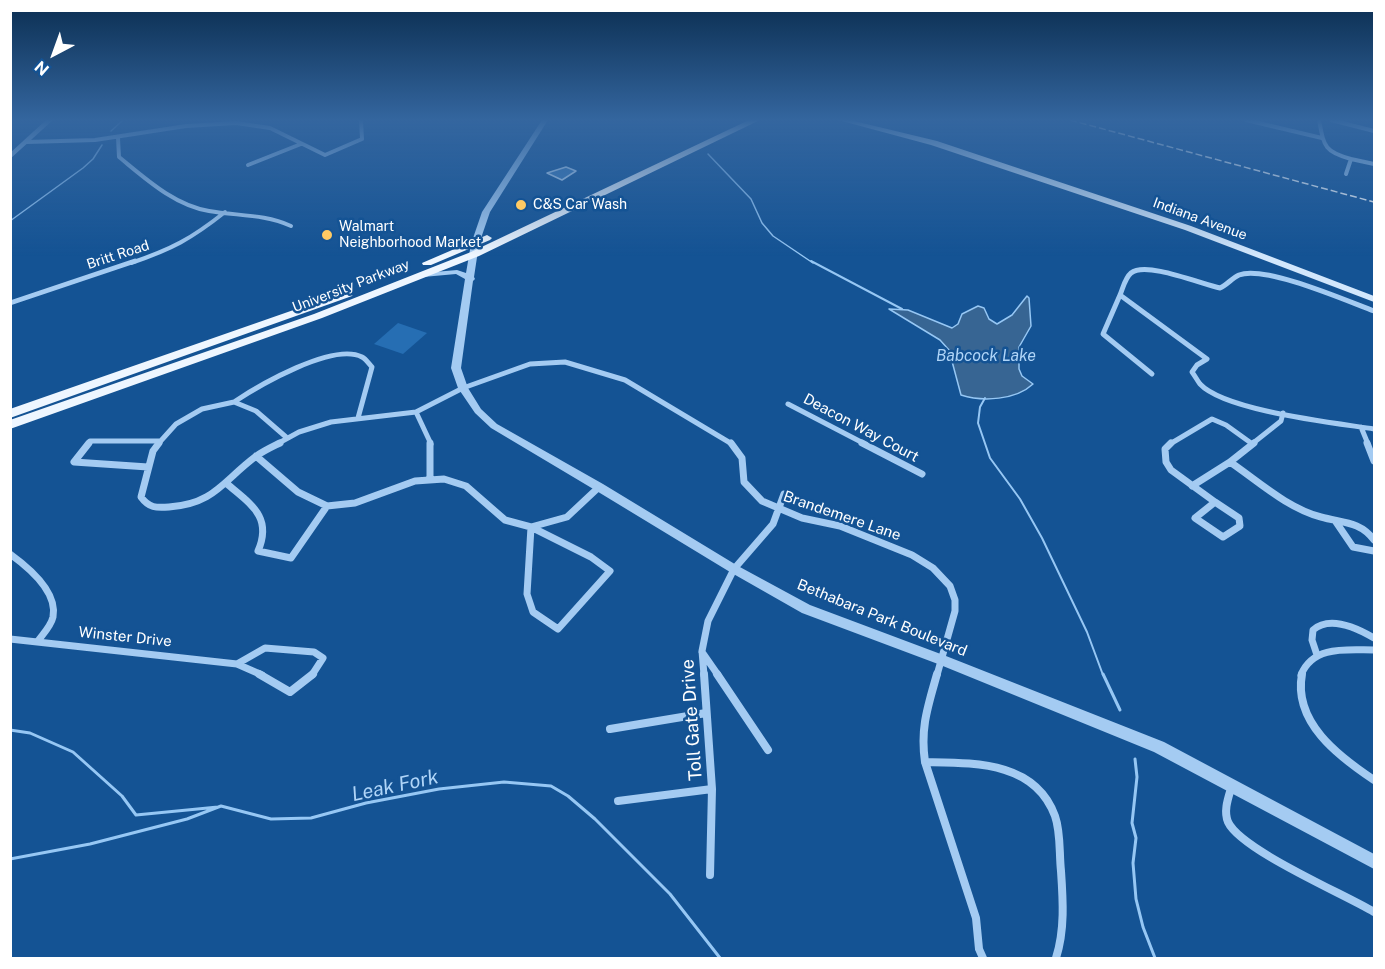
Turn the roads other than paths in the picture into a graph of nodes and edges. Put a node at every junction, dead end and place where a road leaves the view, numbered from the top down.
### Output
1 (130, 165) edge
2 (515, 165) edge
3 (646, 165) edge
4 (657, 165) edge
5 (1001, 165) edge
6 (1349, 165) edge
7 (1346, 174) dead end
8 (225, 213) junction
9 (291, 226) dead end
10 (475, 249) junction
11 (423, 275) junction
12 (471, 279) junction
13 (1120, 295) junction
14 (1374, 299) edge
15 (10, 303) edge
16 (1374, 311) edge
17 (1152, 374) dead end
18 (463, 388) junction
19 (234, 402) junction
20 (788, 404) dead end
21 (416, 412) junction
22 (1283, 413) junction
23 (10, 414) edge
24 (358, 418) junction
25 (10, 425) edge
26 (1361, 427) junction
27 (1374, 429) edge
28 (286, 437) junction
29 (160, 441) junction
30 (1251, 443) junction
31 (256, 456) junction
32 (1374, 461) edge
33 (1230, 462) junction
34 (148, 468) junction
35 (922, 474) dead end
36 (430, 478) junction
37 (226, 483) junction
38 (1192, 486) junction
39 (599, 487) junction
40 (784, 494) dead end
41 (1215, 502) junction
42 (327, 506) junction
43 (779, 509) junction
44 (1336, 522) junction
45 (531, 527) junction
46 (1374, 540) edge
47 (1374, 550) edge
48 (10, 554) edge
49 (734, 569) junction
50 (1374, 638) edge
51 (10, 639) edge
52 (38, 641) junction
53 (1374, 650) edge
54 (702, 651) junction
55 (1317, 655) junction
56 (942, 660) junction
57 (237, 664) junction
58 (706, 713) junction
59 (610, 729) dead end
60 (768, 750) dead end
61 (925, 762) junction
62 (1374, 780) edge
63 (1232, 785) junction
64 (712, 789) junction
65 (618, 801) dead end
66 (1374, 862) edge
67 (710, 875) dead end
68 (1374, 912) edge
69 (984, 958) edge
70 (1056, 958) edge

1 - 8 street
2 - 10 street, Bethabara Park Boulevard
3 - 10 main road, University Parkway
4 - 10 main road, University Parkway
5 - 14 main road, Indiana Avenue
6 - 7 street
8 - 9 street
8 - 15 street, Britt Road
10 - 11 main road, University Parkway
10 - 12 street, Bethabara Park Boulevard
10 - 23 main road, University Parkway
11 - 12 street
11 - 25 main road, University Parkway
12 - 18 street, Bethabara Park Boulevard
13 - 16 street
13 - 17 street
13 - 22 street
18 - 21 street, Brandemere Lane
18 - 39 street, Bethabara Park Boulevard
18 - 43 street, Brandemere Lane
19 - 24 street
19 - 28 street
19 - 29 street
20 - 35 street, Deacon Way Court
21 - 24 street
21 - 36 street
22 - 26 street
22 - 30 street
24 - 28 street
26 - 27 street
26 - 32 street
28 - 31 street
29 - 34 street
29 - 34 street
30 - 33 street
30 - 38 street
31 - 37 street
31 - 42 street
33 - 38 street
33 - 44 street
34 - 37 street
36 - 42 street
36 - 45 street
37 - 42 street
38 - 41 street
39 - 45 street
39 - 49 street, Bethabara Park Boulevard
40 - 43 street, Toll Gate Drive
41 - 41 street
43 - 49 street, Toll Gate Drive
43 - 56 street, Brandemere Lane
44 - 46 street
44 - 47 street
45 - 45 street
48 - 52 street
49 - 54 street, Toll Gate Drive
49 - 56 street, Bethabara Park Boulevard
50 - 55 street
51 - 52 street, Winster Drive
52 - 57 street, Winster Drive
53 - 55 street
54 - 58 street, Toll Gate Drive
54 - 60 street
55 - 62 street
56 - 61 street, Brandemere Lane
56 - 63 street, Bethabara Park Boulevard
57 - 57 street, Winster Drive
58 - 59 street
58 - 64 street, Toll Gate Drive
61 - 69 street, Brandemere Lane
61 - 70 street
63 - 66 street, Bethabara Park Boulevard
63 - 68 street
64 - 65 street
64 - 67 street, Toll Gate Drive

